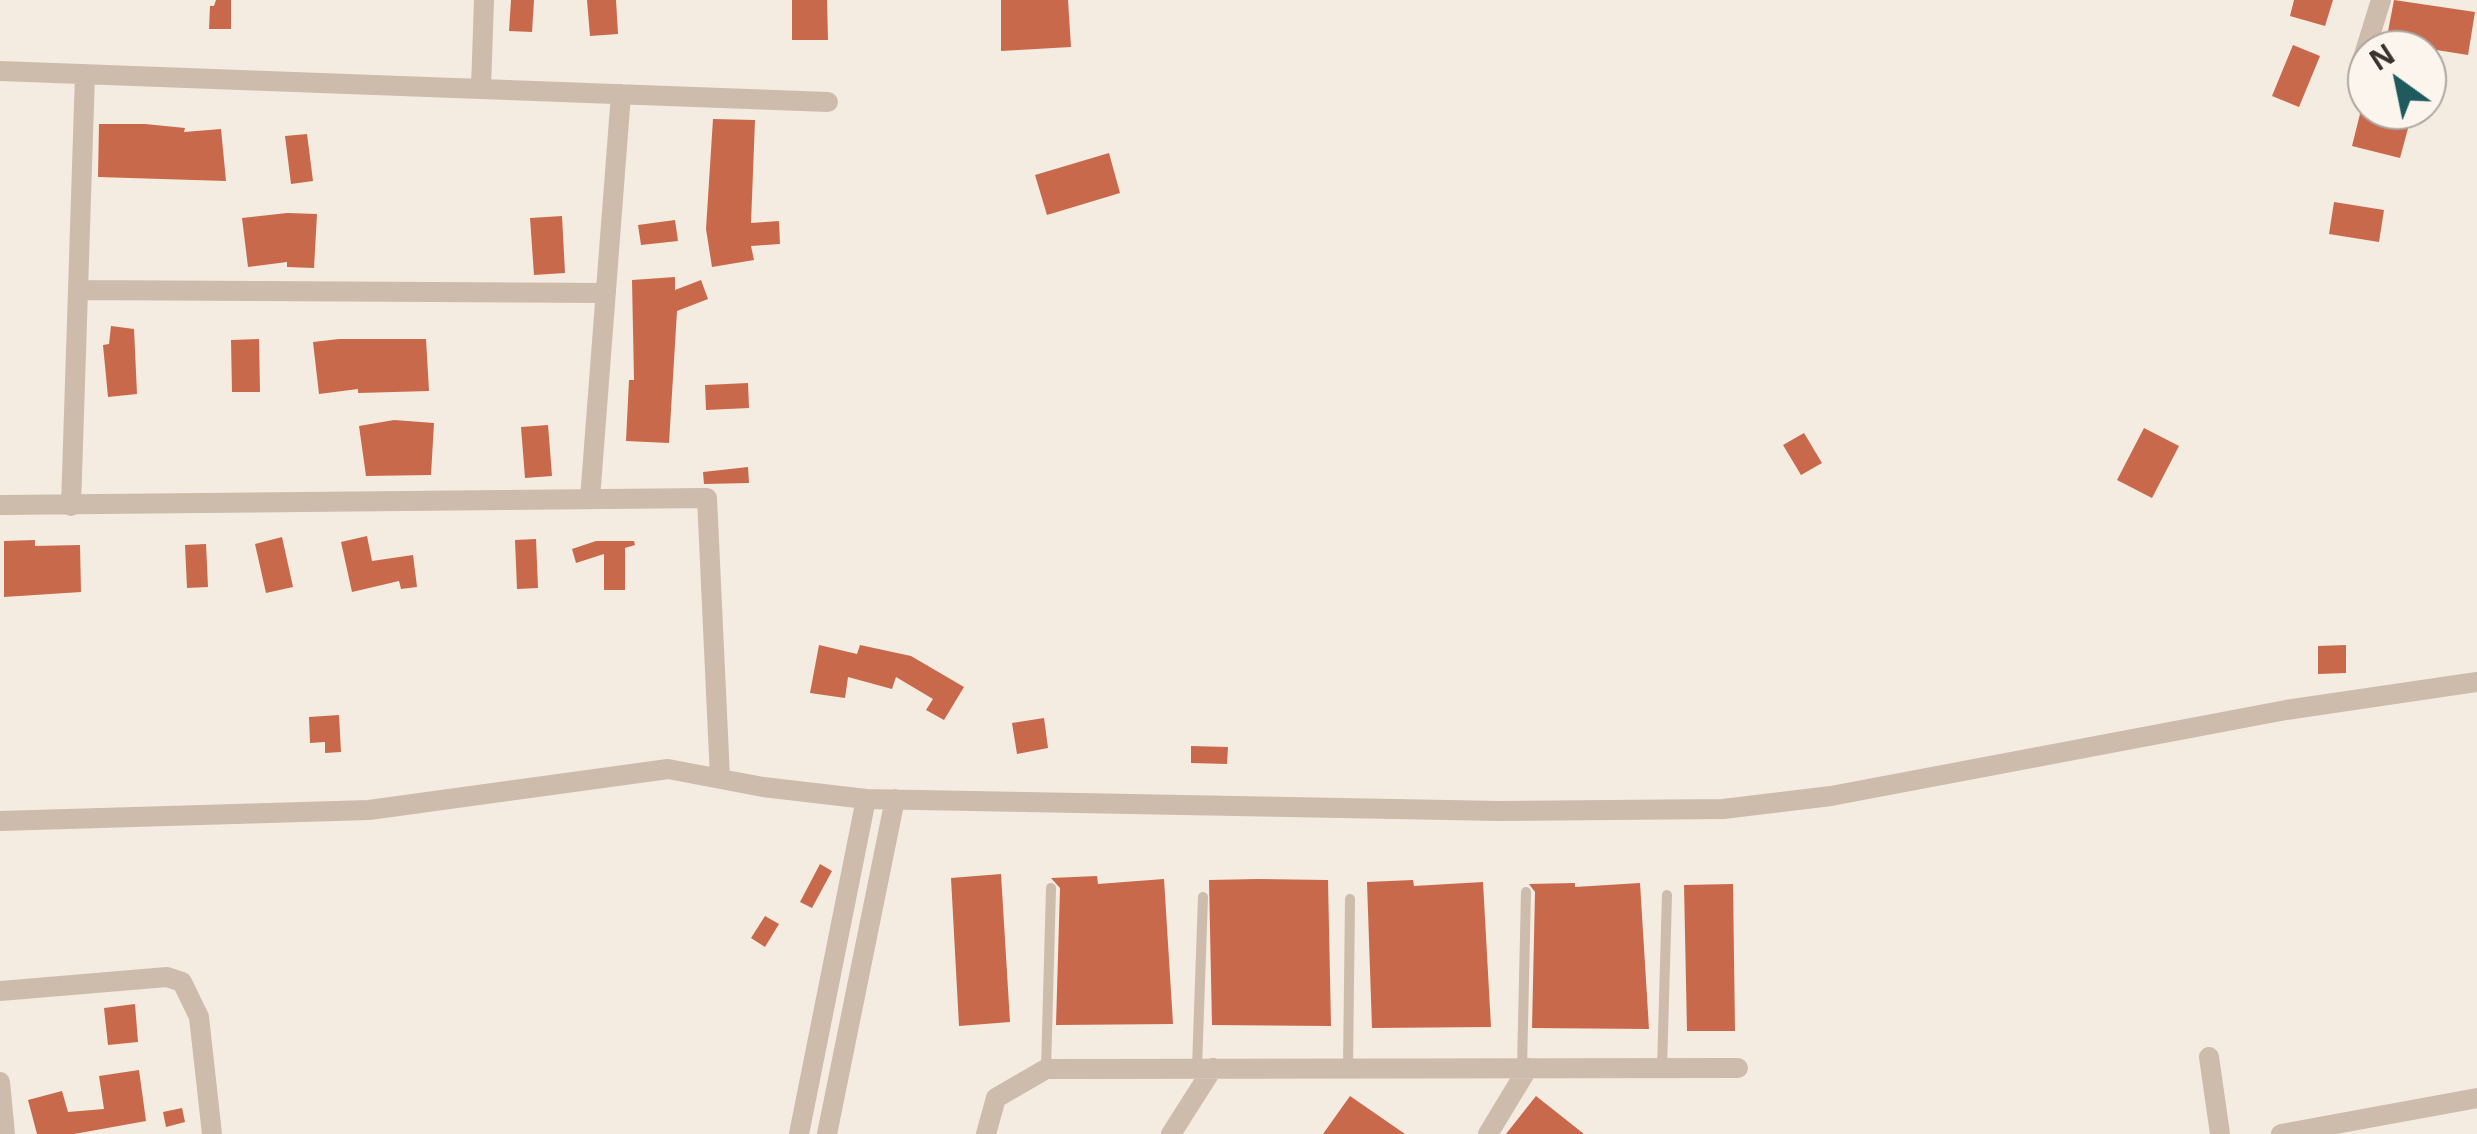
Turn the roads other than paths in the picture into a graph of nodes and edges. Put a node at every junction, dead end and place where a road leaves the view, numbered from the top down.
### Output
1 (484, 0) edge
2 (2381, 0) edge
3 (2372, 30) edge
4 (0, 71) edge
5 (85, 74) junction
6 (482, 88) junction
7 (622, 94) junction
8 (828, 102) dead end
9 (78, 290) junction
10 (606, 293) junction
11 (590, 500) junction
12 (0, 505) edge
13 (71, 506) junction
14 (2477, 682) edge
15 (720, 778) junction
16 (866, 798) junction
17 (895, 799) junction
18 (0, 821) edge
19 (1051, 888) dead end
20 (1526, 892) dead end
21 (1666, 894) dead end
22 (1203, 897) dead end
23 (1350, 899) dead end
24 (0, 991) edge
25 (2209, 1056) dead end
26 (1205, 1068) junction
27 (1348, 1068) junction
28 (1525, 1068) junction
29 (1662, 1068) junction
30 (1738, 1068) dead end
31 (1046, 1069) junction
32 (0, 1082) edge
33 (2477, 1098) edge
34 (5, 1134) edge
35 (212, 1134) edge
36 (799, 1134) edge
37 (828, 1134) edge
38 (986, 1134) edge
39 (1171, 1134) edge
40 (1488, 1134) edge
41 (2220, 1134) edge
42 (2281, 1134) edge

1 - 6 street
2 - 3 street
4 - 5 street
5 - 6 street
5 - 9 street
6 - 7 street
7 - 8 street
7 - 10 street
9 - 10 street
9 - 13 street
10 - 11 street
11 - 13 street
11 - 15 street
12 - 13 street
14 - 17 street
15 - 16 street
15 - 18 street
16 - 17 street
16 - 36 street
17 - 37 street
19 - 31 lane
20 - 28 lane
21 - 29 lane
22 - 26 lane
23 - 27 lane
24 - 35 street
25 - 41 street
26 - 27 street
26 - 31 street
26 - 39 street
27 - 28 street
28 - 29 street
28 - 40 street
29 - 30 street
31 - 38 street
32 - 34 street
33 - 42 street

